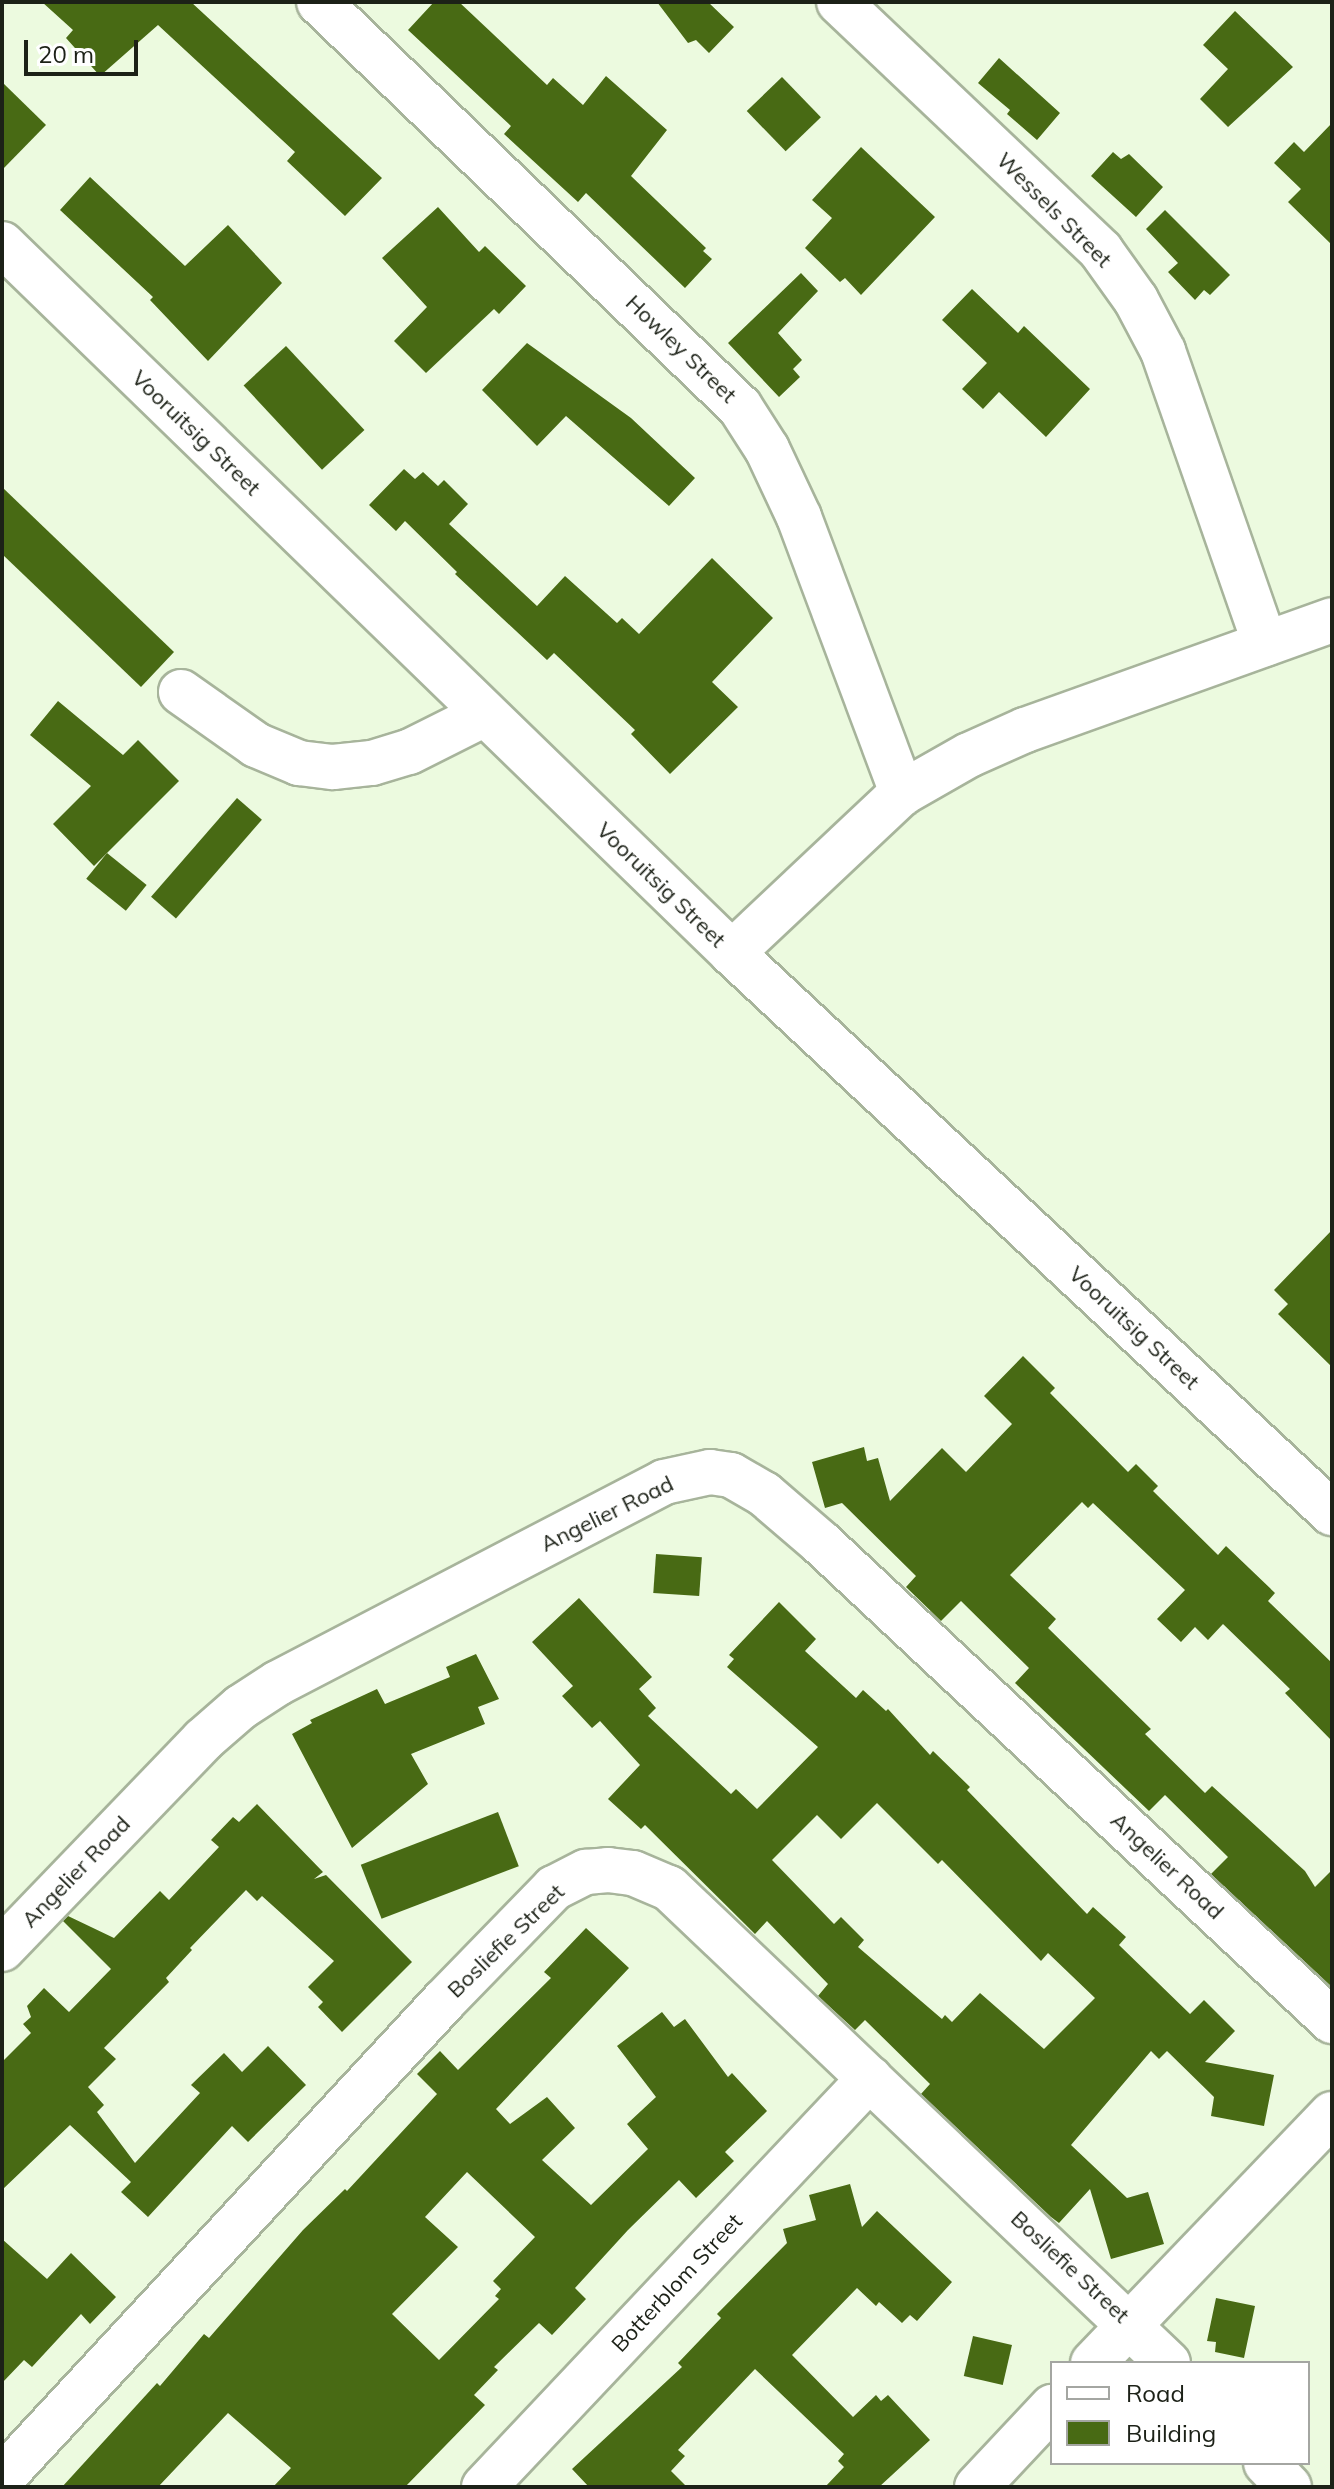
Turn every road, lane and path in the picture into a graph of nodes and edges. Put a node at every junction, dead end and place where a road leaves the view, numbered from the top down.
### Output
1 (319, 2) edge
2 (839, 2) edge
3 (2, 244) edge
4 (1332, 620) edge
5 (1265, 644) junction
6 (181, 692) dead end
7 (485, 714) junction
8 (902, 793) junction
9 (732, 953) junction
10 (1332, 1513) edge
11 (2, 1949) edge
12 (1332, 2021) edge
13 (870, 2078) junction
14 (1332, 2114) edge
15 (1130, 2324) junction
16 (1095, 2361) edge
17 (1166, 2361) edge
18 (1050, 2409) edge
19 (1268, 2465) edge
20 (2, 2478) edge
21 (484, 2487) edge
22 (977, 2487) edge
23 (1289, 2487) edge

1 - 8 street, Howley Street
2 - 5 street, Wessels Street
3 - 7 street, Vooruitsig Street
4 - 5 street
5 - 8 street
6 - 7 street
7 - 9 street, Vooruitsig Street
8 - 9 street
9 - 10 street, Vooruitsig Street
11 - 12 street, Angelier Road
13 - 15 street, Bosliefie Street
13 - 20 street, Bosliefie Street
13 - 21 street, Botterblom Street
14 - 15 street
15 - 16 street
15 - 17 street, Bosliefie Street
18 - 22 street
19 - 23 street

